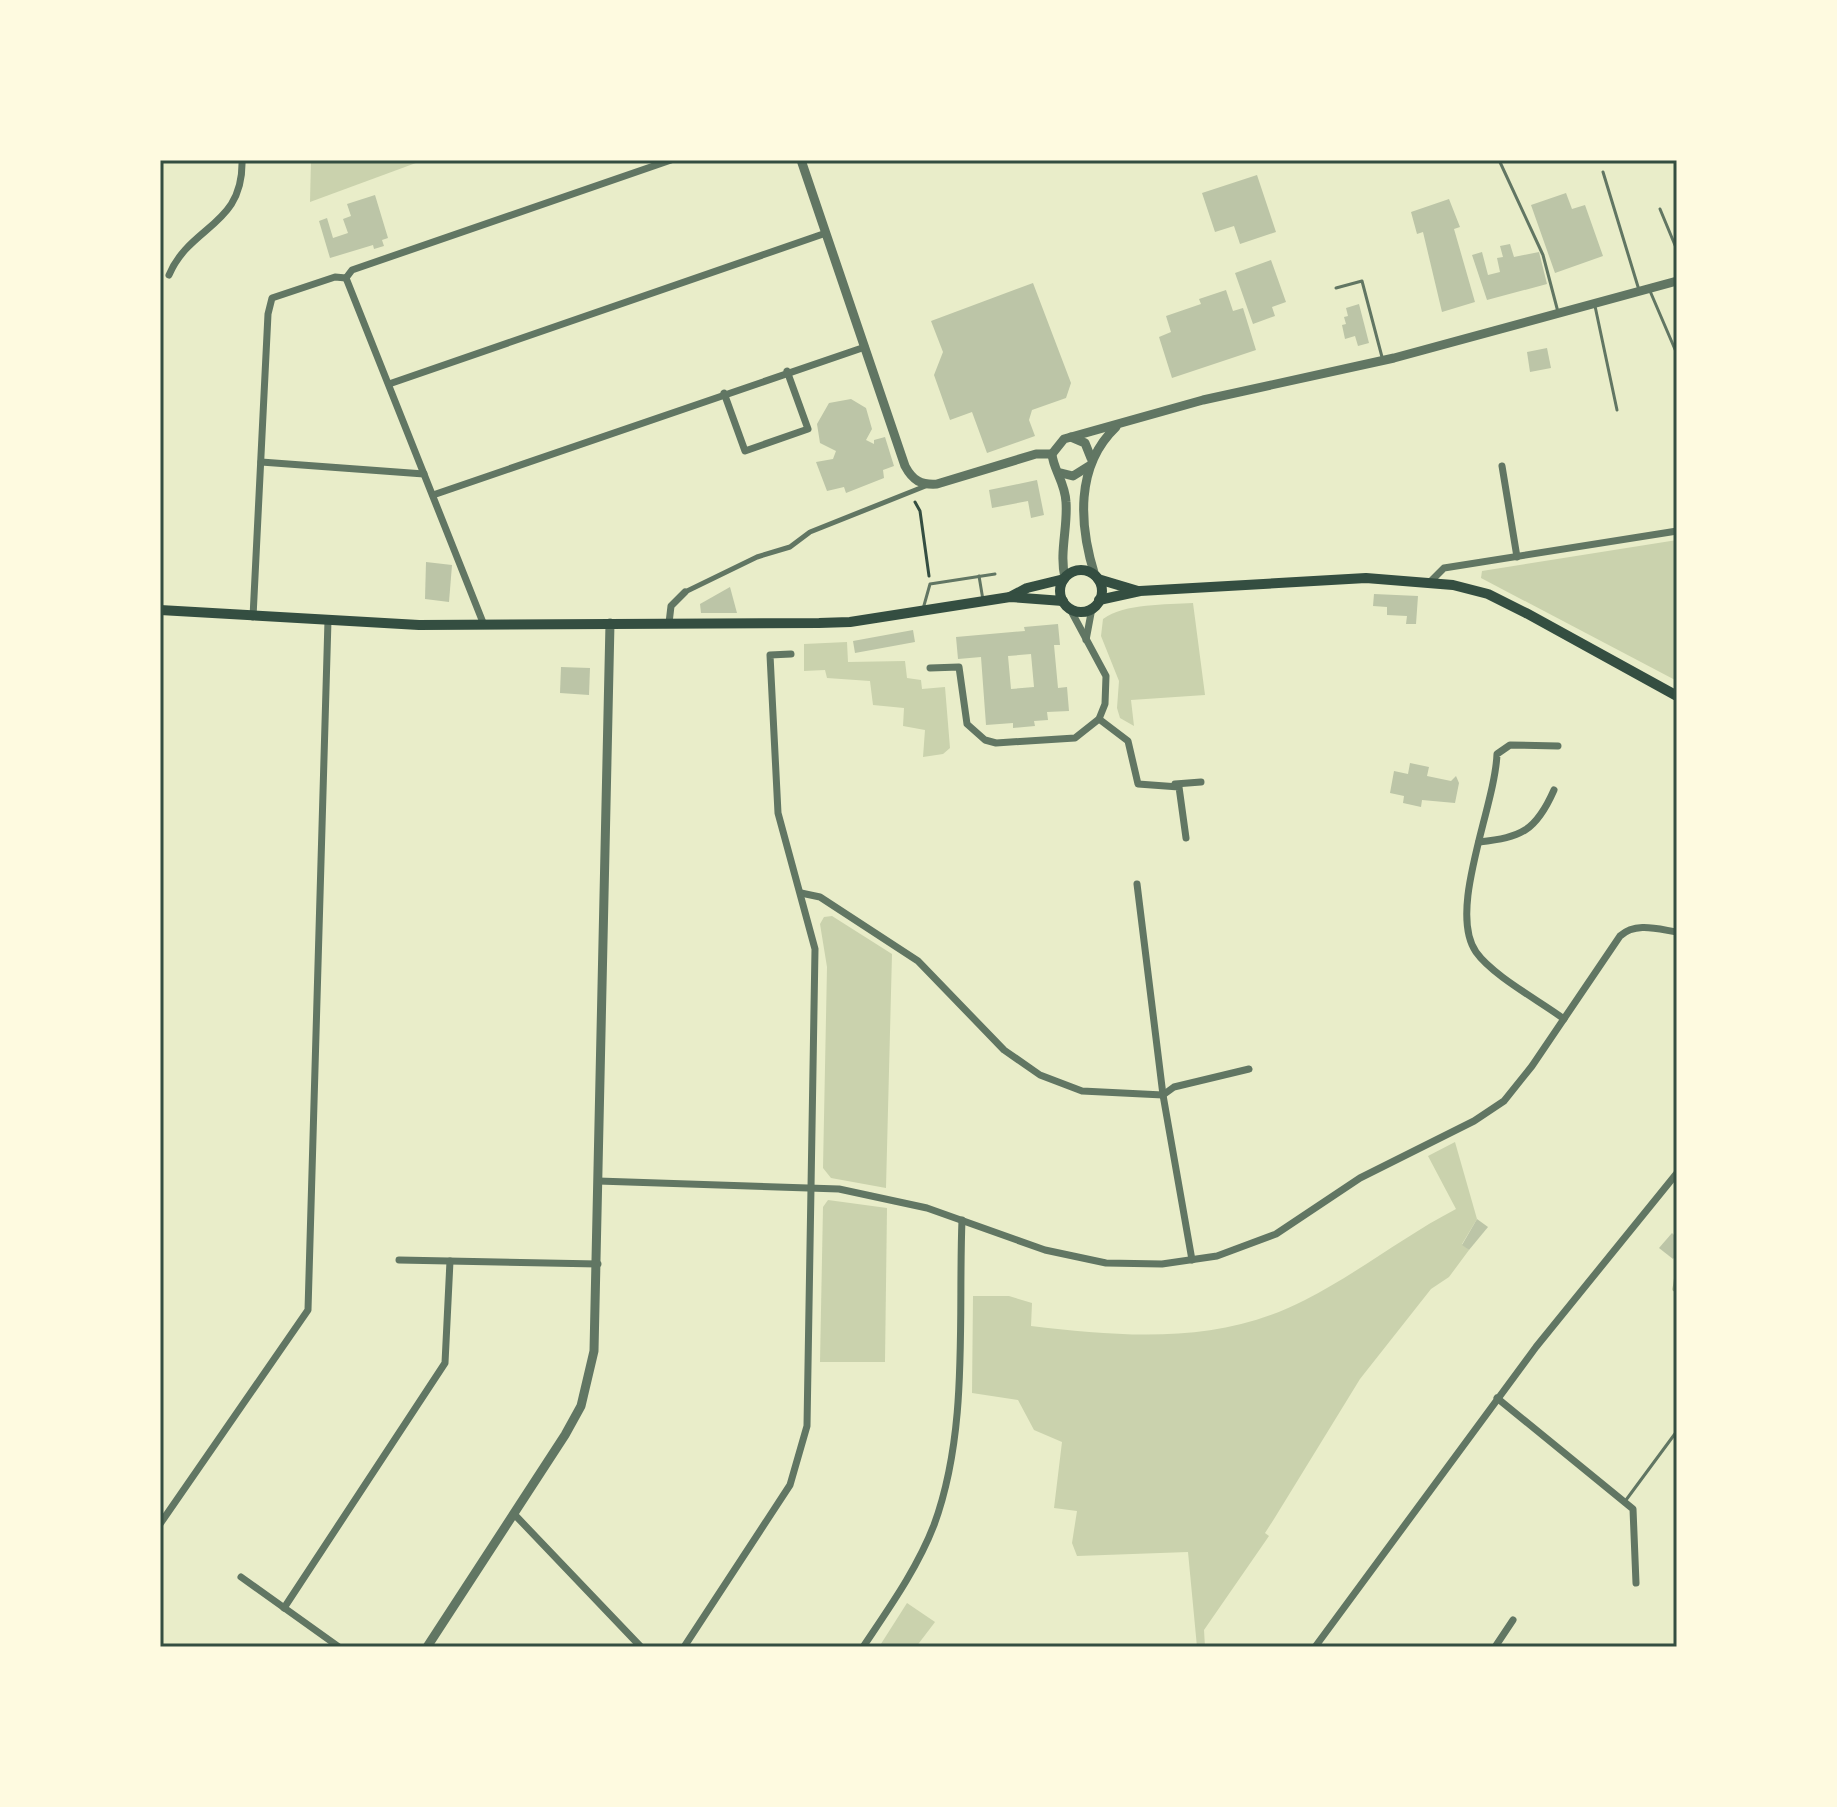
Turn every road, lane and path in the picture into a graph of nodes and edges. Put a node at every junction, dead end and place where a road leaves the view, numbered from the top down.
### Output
1 (242, 160) edge
2 (671, 160) edge
3 (801, 160) edge
4 (1499, 160) edge
5 (1603, 172) dead end
6 (1660, 209) dead end
7 (826, 233) junction
8 (1677, 250) edge
9 (169, 275) dead end
10 (346, 278) junction
11 (1677, 281) edge
12 (1336, 288) dead end
13 (1645, 292) junction
14 (1595, 306) junction
15 (1559, 315) junction
16 (865, 347) junction
17 (1677, 354) edge
18 (1383, 361) junction
19 (787, 371) junction
20 (389, 384) junction
21 (724, 393) junction
22 (1617, 410) dead end
23 (1118, 425) junction
24 (1071, 437) junction
25 (1052, 454) junction
26 (261, 462) junction
27 (1090, 462) junction
28 (1502, 466) dead end
29 (1061, 473) junction
30 (424, 474) junction
31 (929, 484) junction
32 (910, 493) junction
33 (433, 495) junction
34 (1677, 531) edge
35 (1517, 557) junction
36 (995, 574) dead end
37 (979, 576) junction
38 (1096, 578) junction
39 (1064, 579) junction
40 (1431, 581) junction
41 (930, 584) junction
42 (1140, 591) junction
43 (685, 592) joint
44 (1010, 597) junction
45 (983, 601) junction
46 (1096, 604) junction
47 (1066, 605) junction
48 (923, 609) junction
49 (160, 610) edge
50 (253, 617) junction
51 (328, 620) junction
52 (610, 623) junction
53 (669, 623) junction
54 (484, 625) junction
55 (1086, 640) junction
56 (791, 654) dead end
57 (930, 668) dead end
58 (1677, 696) edge
59 (1099, 719) junction
60 (1558, 746) dead end
61 (1201, 782) dead end
62 (1173, 785) junction
63 (1554, 790) dead end
64 (1186, 838) dead end
65 (1479, 842) junction
66 (1137, 884) dead end
67 (801, 893) junction
68 (1677, 932) edge
69 (1564, 1019) junction
70 (1249, 1069) dead end
71 (1163, 1095) junction
72 (1677, 1173) edge
73 (598, 1181) junction
74 (812, 1186) junction
75 (962, 1220) junction
76 (399, 1260) dead end
77 (1192, 1260) junction
78 (450, 1261) junction
79 (598, 1264) junction
80 (1497, 1398) junction
81 (1677, 1431) edge
82 (1626, 1500) junction
83 (515, 1515) junction
84 (160, 1524) edge
85 (241, 1577) dead end
86 (1636, 1583) dead end
87 (284, 1608) junction
88 (1513, 1620) dead end
89 (339, 1647) edge
90 (427, 1647) edge
91 (641, 1647) edge
92 (684, 1647) edge
93 (863, 1647) edge
94 (1315, 1647) edge
95 (1495, 1647) edge

1 - 9 street
2 - 10 street
3 - 7 street
4 - 15 lane
5 - 13 lane
6 - 8 lane
7 - 16 street
7 - 20 street
10 - 20 street
10 - 26 street
11 - 13 street
12 - 18 lane
13 - 14 street
13 - 17 lane
14 - 15 street
14 - 22 lane
15 - 18 street
16 - 19 street
16 - 31 street
18 - 23 street
19 - 21 street
19 - 21 street
20 - 30 street
21 - 33 street
23 - 24 street
23 - 27 street
24 - 25 street
24 - 27 street
25 - 29 street
25 - 31 street
26 - 30 street
26 - 50 street
27 - 29 street
27 - 38 street
28 - 35 street
29 - 39 street
30 - 33 street
31 - 32 street
32 - 41 path
32 - 43 street
33 - 54 street
34 - 35 street
35 - 40 street
36 - 37 lane
37 - 41 lane
37 - 45 lane
38 - 39 main road
38 - 42 main road
38 - 46 main road
39 - 44 main road
39 - 47 main road
40 - 42 main road
40 - 58 main road
41 - 48 lane
42 - 46 main road
43 - 53 street
44 - 45 main road
44 - 47 main road
45 - 48 main road
46 - 47 main road
46 - 55 street
47 - 55 street
48 - 53 main road
49 - 50 main road
50 - 51 main road
51 - 54 main road
51 - 84 street
52 - 53 main road
52 - 54 main road
52 - 73 street
55 - 59 street
56 - 67 street
57 - 59 street
59 - 62 street
60 - 65 street
61 - 62 street
62 - 64 street
63 - 65 street
65 - 69 street
66 - 71 street
67 - 71 street
67 - 74 street
68 - 69 street
69 - 77 street
70 - 71 street
71 - 77 street
72 - 80 street
73 - 74 street
73 - 79 street
74 - 75 street
74 - 92 street
75 - 77 street
75 - 93 street
76 - 78 street
78 - 79 street
78 - 87 street
79 - 83 street
80 - 82 street
80 - 94 street
81 - 82 lane
82 - 86 street
83 - 90 street
83 - 91 street
85 - 87 street
87 - 89 street
88 - 95 street

